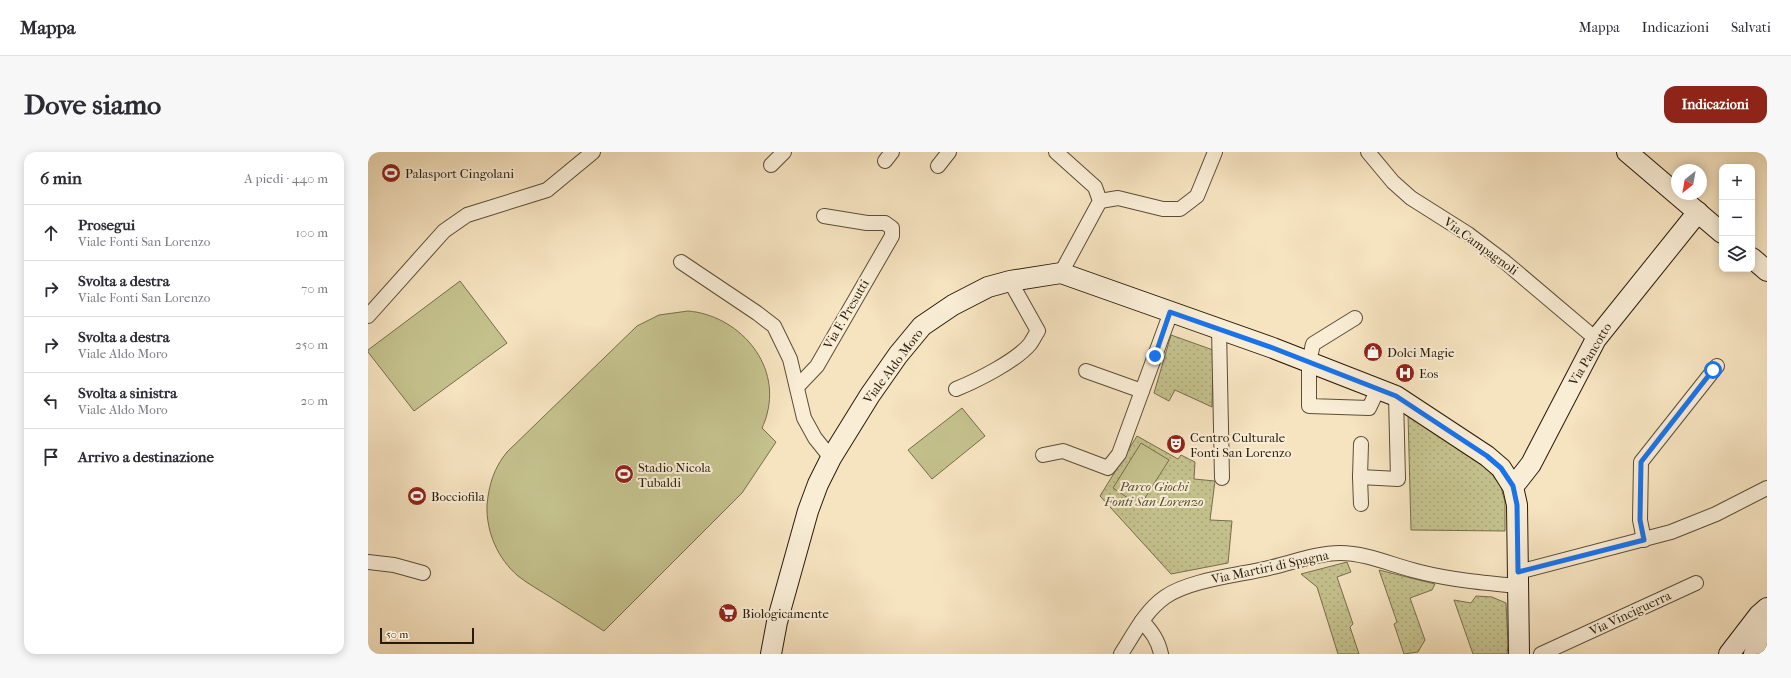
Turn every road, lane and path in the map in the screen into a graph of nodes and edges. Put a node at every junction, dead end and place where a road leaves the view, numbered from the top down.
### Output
1 (593, 152) edge
2 (784, 152) edge
3 (949, 152) edge
4 (1056, 152) edge
5 (1215, 152) edge
6 (1368, 152) edge
7 (1627, 152) edge
8 (771, 165) dead end
9 (938, 166) dead end
10 (1100, 200) junction
11 (1698, 212) junction
12 (824, 216) dead end
13 (1719, 230) edge
14 (1755, 261) edge
15 (681, 262) dead end
16 (1767, 271) edge
17 (1061, 273) junction
18 (1010, 281) junction
19 (1170, 312) junction
20 (368, 316) edge
21 (1356, 318) dead end
22 (1218, 329) junction
23 (1596, 339) junction
24 (1309, 362) junction
25 (1717, 366) dead end
26 (1086, 371) dead end
27 (797, 387) junction
28 (956, 389) dead end
29 (1142, 391) junction
30 (1387, 392) junction
31 (1361, 444) dead end
32 (1043, 455) dead end
33 (831, 458) junction
34 (1360, 477) junction
35 (1222, 478) dead end
36 (1513, 486) junction
37 (1767, 488) edge
38 (1361, 504) dead end
39 (1644, 540) junction
40 (368, 562) edge
41 (423, 573) dead end
42 (1518, 579) junction
43 (1696, 583) dead end
44 (1767, 608) edge
45 (1142, 621) junction
46 (1767, 629) edge
47 (771, 654) edge
48 (1121, 654) edge
49 (1161, 654) edge
50 (1519, 654) edge
51 (1541, 654) edge
52 (1729, 654) edge
53 (1754, 654) edge

1 - 20 street
2 - 8 street
3 - 9 street
4 - 10 street
5 - 10 street
6 - 23 street, Via Campagnoli
7 - 11 street
10 - 17 street
11 - 13 street
11 - 23 street, Via Pancotto
12 - 27 street, Via F. Presutti
14 - 16 street
15 - 27 street
17 - 18 street, Viale Aldo Moro
17 - 19 street, Viale Aldo Moro
18 - 28 street
18 - 33 street, Viale Aldo Moro
19 - 22 street, Viale Aldo Moro
19 - 29 street
21 - 24 street
22 - 24 street, Viale Aldo Moro
22 - 35 street
23 - 36 street, Via Pancotto
24 - 30 street, Viale Aldo Moro
24 - 30 street
25 - 39 street
26 - 29 street
27 - 33 street
29 - 32 street
30 - 34 street
30 - 36 street, Viale Aldo Moro
31 - 34 street
33 - 47 street, Viale Aldo Moro
34 - 38 street
36 - 42 street, Viale Aldo Moro
37 - 39 street
39 - 42 street
40 - 41 street
42 - 45 street, Via Martiri di Spagna
42 - 50 street, Viale Aldo Moro
43 - 51 street, Via Vinciguerra
44 - 52 street
45 - 48 street, Via Martiri di Spagna
45 - 49 street
46 - 53 street

